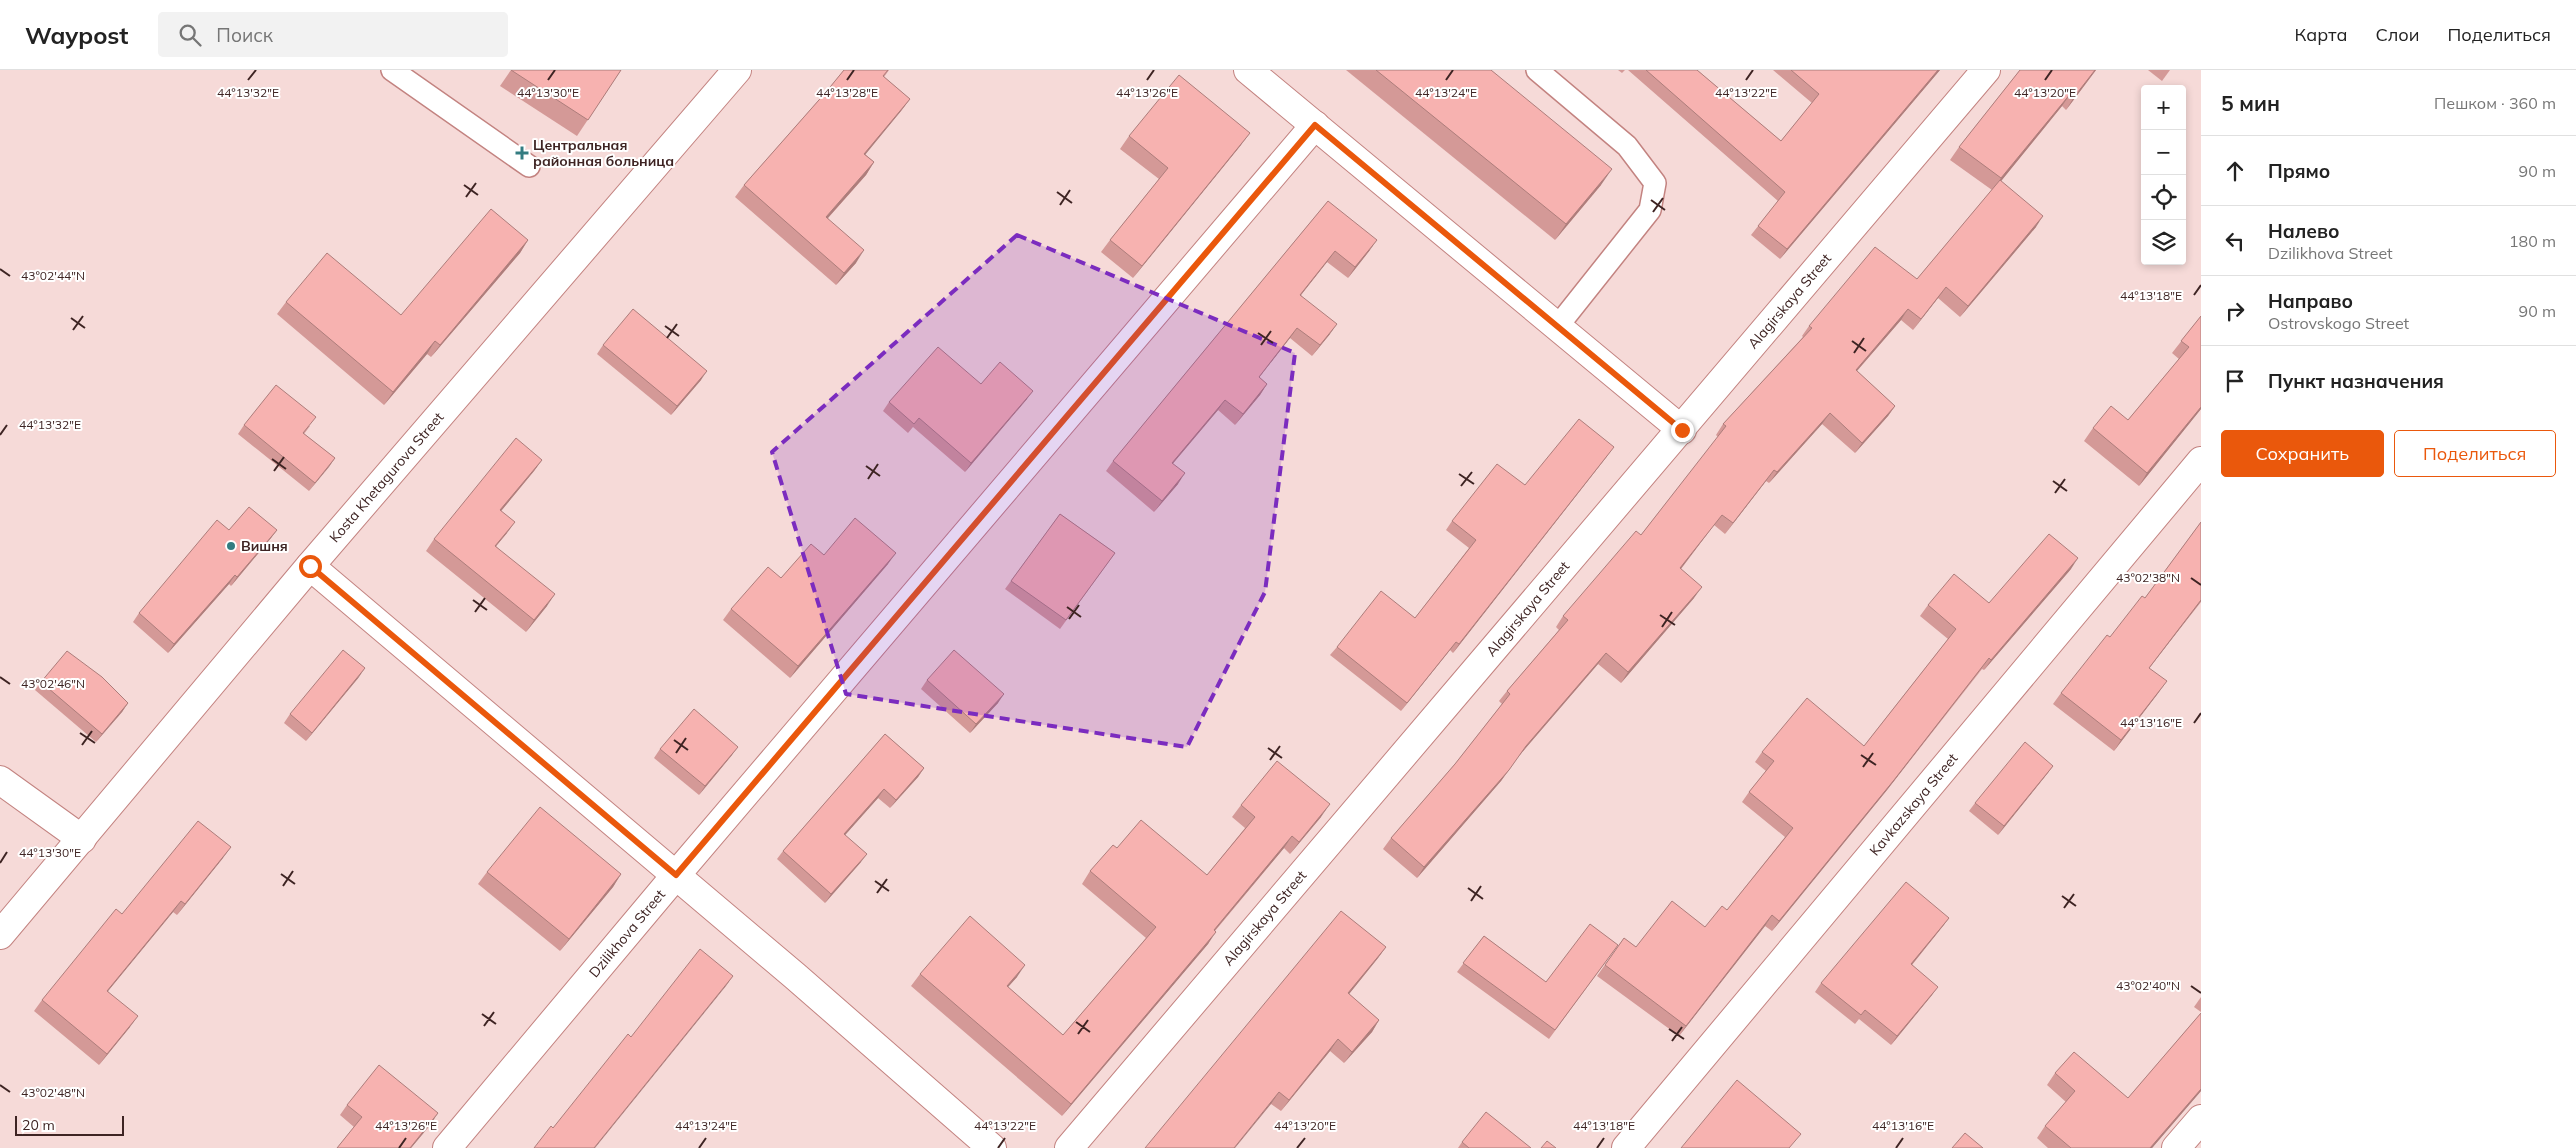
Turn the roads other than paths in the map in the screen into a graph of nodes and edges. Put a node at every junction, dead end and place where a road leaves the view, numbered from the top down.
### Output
1 (392, 70) edge
2 (737, 70) edge
3 (1248, 70) edge
4 (1536, 70) edge
5 (1986, 70) edge
6 (1315, 125) junction
7 (529, 166) dead end
8 (1557, 326) junction
9 (1682, 430) junction
10 (2201, 461) edge
11 (310, 566) junction
12 (0, 780) edge
13 (82, 839) junction
14 (676, 875) junction
15 (0, 935) edge
16 (2201, 1119) edge
17 (447, 1148) edge
18 (992, 1148) edge
19 (1070, 1148) edge
20 (1626, 1148) edge
21 (2176, 1148) edge

1 - 7 lane
2 - 11 street, Kosta Khetagurova Street
3 - 6 street
4 - 8 lane
5 - 9 street, Alagirskaya Street
6 - 8 street
6 - 14 street, Dzilikhova Street
8 - 9 street
9 - 19 street, Alagirskaya Street
10 - 20 street, Kavkazskaya Street
11 - 13 street, Kosta Khetagurova Street
11 - 14 street
12 - 13 street
13 - 15 street, Kosta Khetagurova Street
14 - 17 street, Dzilikhova Street
14 - 18 street
16 - 21 street

